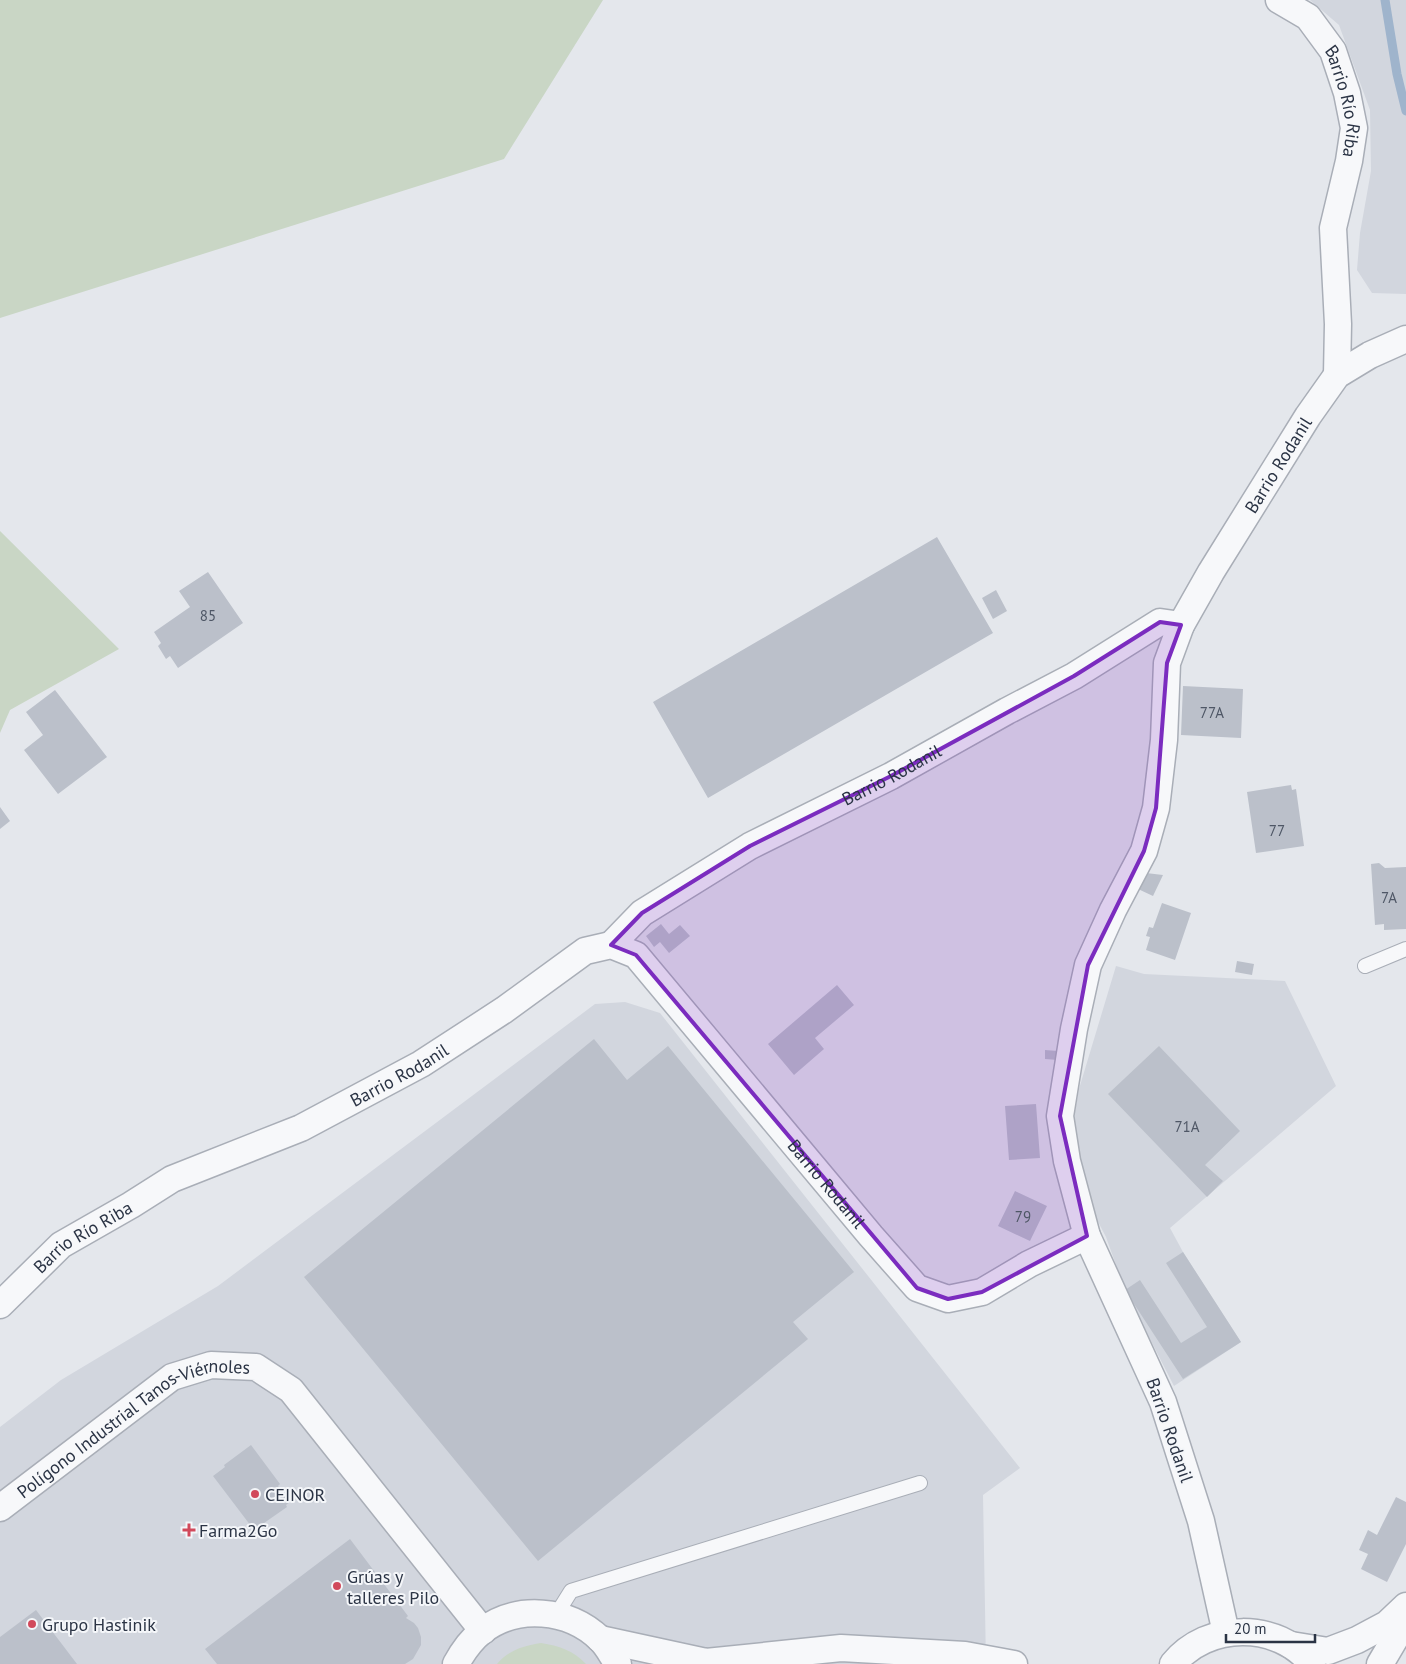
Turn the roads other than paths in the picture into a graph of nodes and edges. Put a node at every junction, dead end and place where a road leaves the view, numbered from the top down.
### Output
1 (1279, 0) edge
2 (1406, 339) edge
3 (1337, 375) junction
4 (1181, 625) junction
5 (612, 945) junction
6 (1406, 949) edge
7 (1365, 966) dead end
8 (172, 1178) joint
9 (1087, 1236) junction
10 (0, 1304) edge
11 (920, 1484) dead end
12 (0, 1508) edge
13 (1406, 1606) edge
14 (556, 1615) junction
15 (1406, 1620) edge
16 (482, 1630) junction
17 (1226, 1633) junction
18 (600, 1639) junction
19 (1291, 1645) junction
20 (704, 1663) edge
21 (456, 1664) edge
22 (618, 1664) edge
23 (1014, 1664) edge
24 (1172, 1664) edge
25 (1312, 1664) edge
26 (1380, 1664) edge

1 - 3 street, Barrio Río Riba
2 - 3 street, Barrio Rodanil
3 - 4 street, Barrio Rodanil
4 - 5 street, Barrio Rodanil
4 - 9 street, Barrio Rodanil
5 - 8 street, Barrio Rodanil
5 - 9 street, Barrio Rodanil
6 - 7 lane
8 - 10 street, Barrio Río Riba
9 - 17 street, Barrio Rodanil
11 - 14 lane
12 - 16 street, Polígono Industrial Tanos-Viérnoles
13 - 19 street
14 - 16 street
14 - 18 street
15 - 26 street
16 - 21 street
17 - 19 street
17 - 24 street
18 - 20 street
18 - 22 street
19 - 25 street
20 - 23 street

